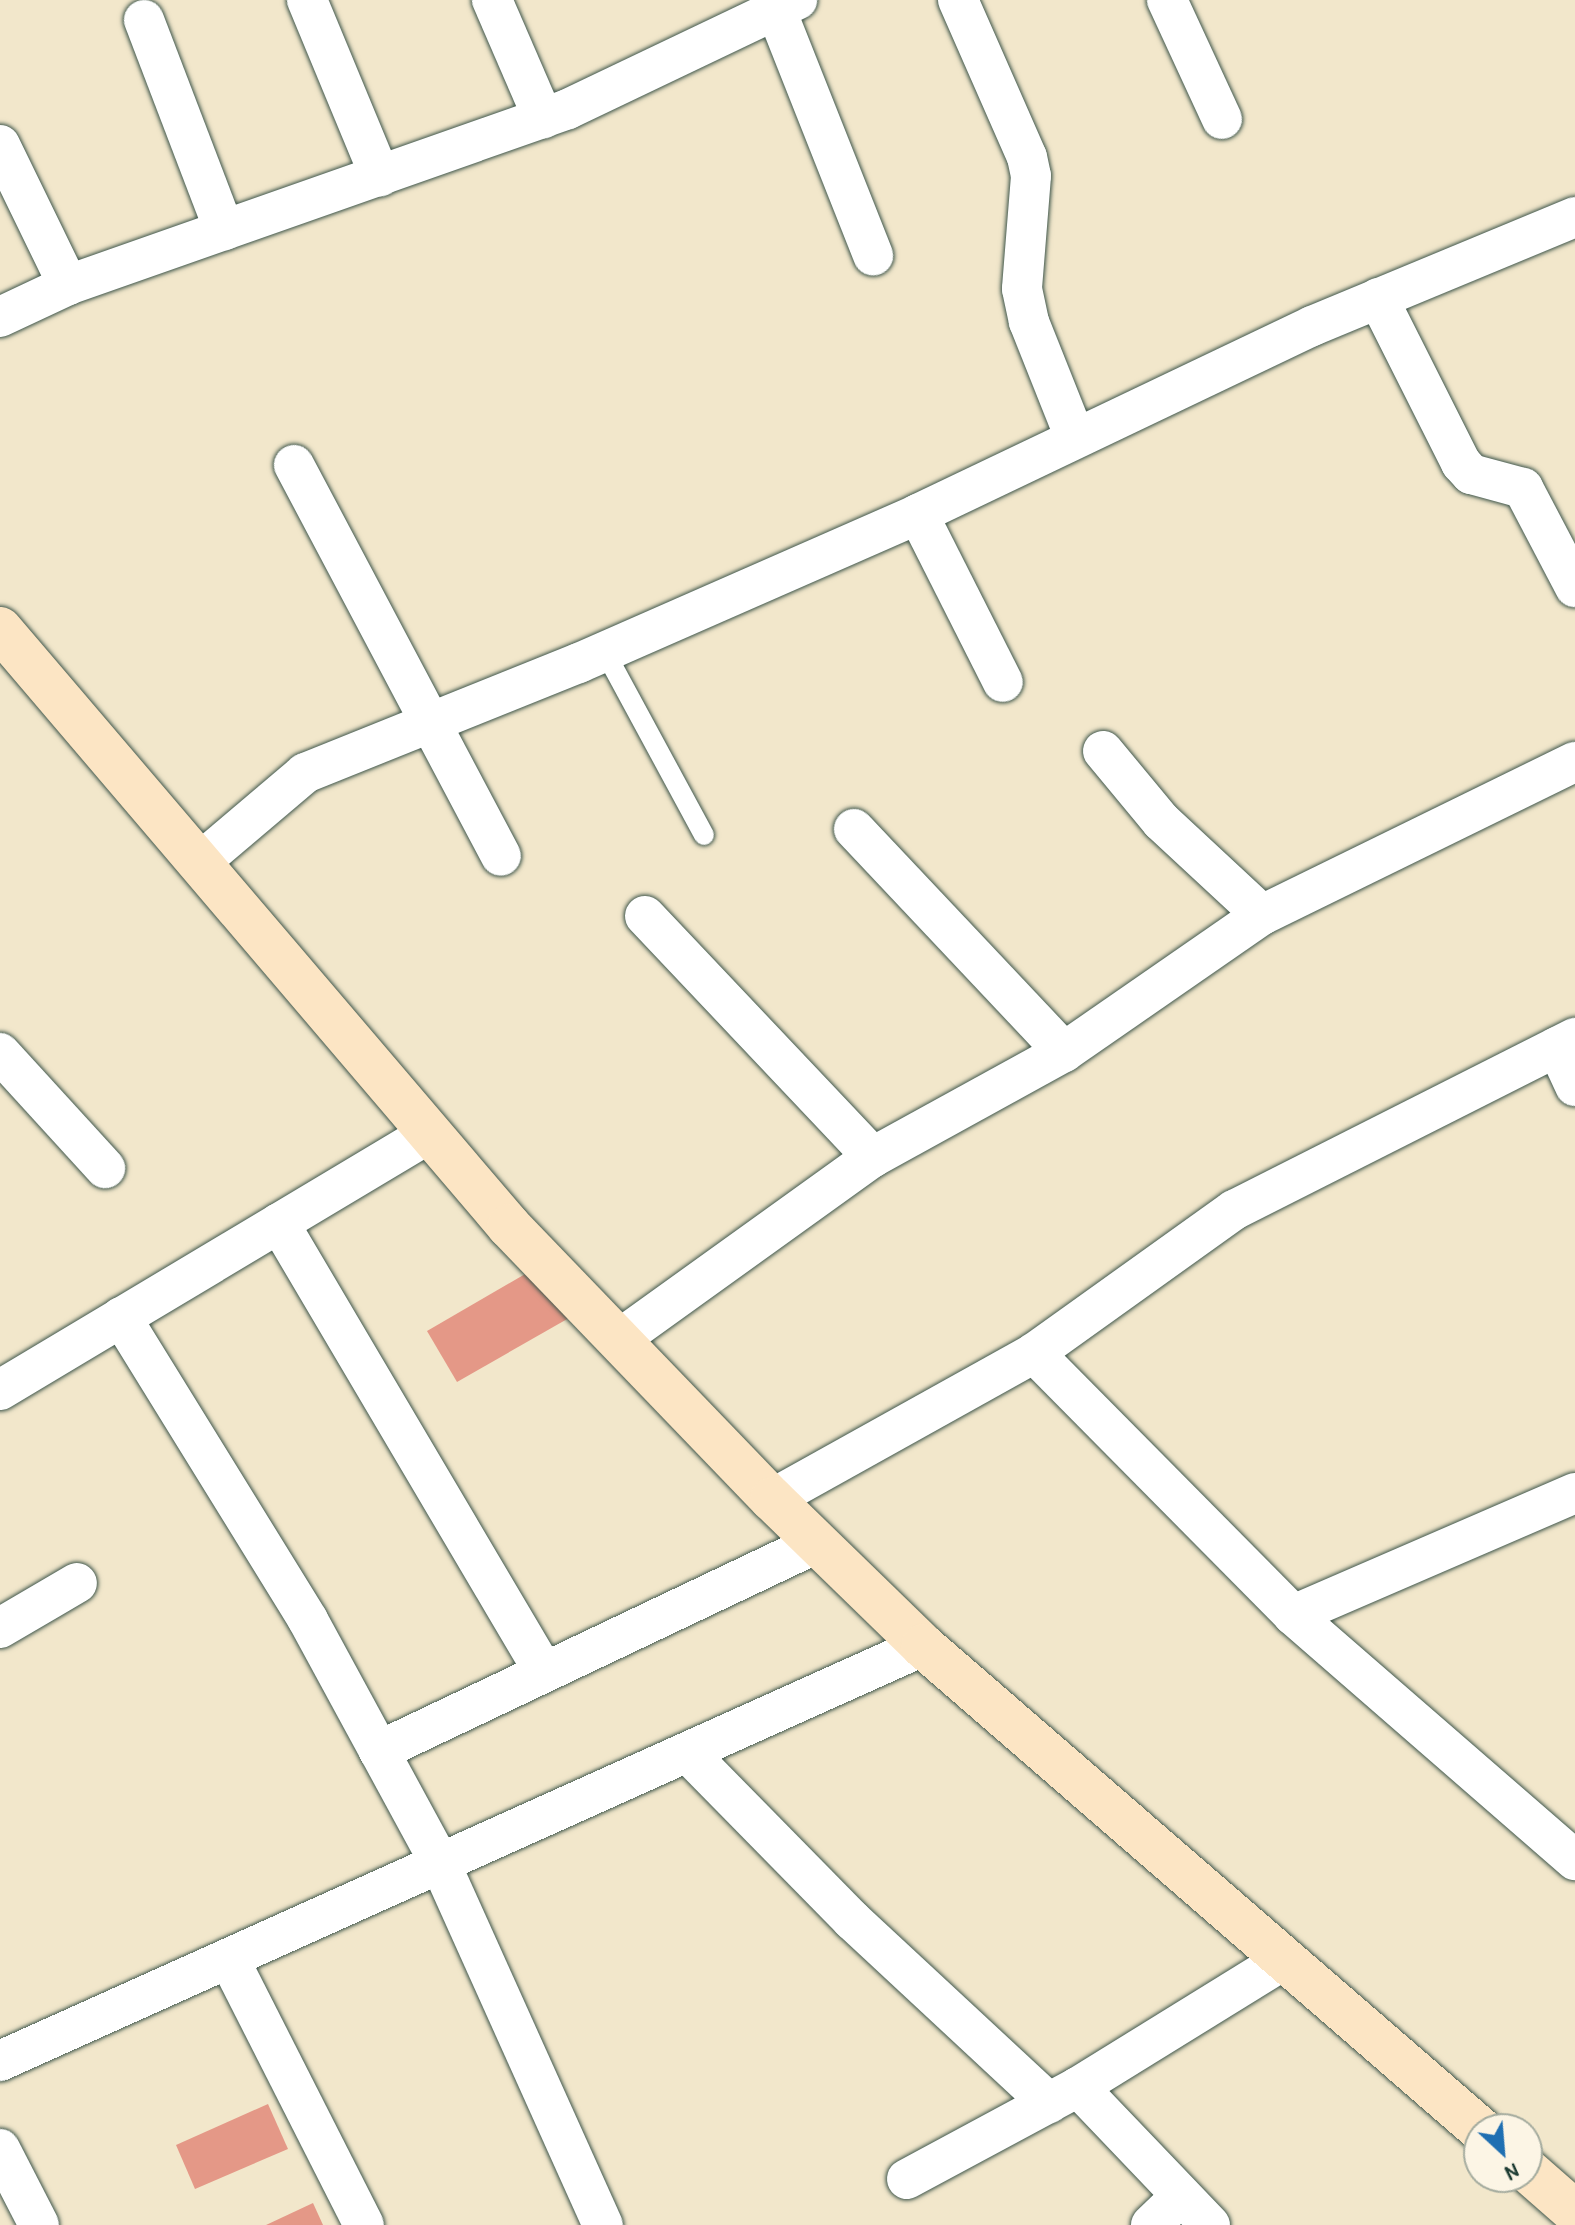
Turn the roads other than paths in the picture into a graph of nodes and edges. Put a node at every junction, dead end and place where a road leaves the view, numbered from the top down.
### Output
1 (307, 0) edge
2 (492, 0) edge
3 (958, 0) edge
4 (1167, 0) edge
5 (786, 5) edge
6 (144, 20) dead end
7 (543, 118) junction
8 (1222, 119) dead end
9 (0, 145) edge
10 (380, 176) junction
11 (1575, 217) edge
12 (224, 230) junction
13 (873, 255) dead end
14 (68, 285) junction
15 (1378, 298) junction
16 (0, 317) edge
17 (1074, 435) junction
18 (294, 465) dead end
19 (918, 514) junction
20 (1575, 587) edge
21 (1, 632) edge
22 (605, 652) junction
23 (1003, 682) dead end
24 (428, 724) junction
25 (1103, 751) dead end
26 (1575, 762) edge
27 (854, 829) dead end
28 (704, 835) dead end
29 (501, 856) dead end
30 (199, 863) junction
31 (1262, 915) junction
32 (645, 916) dead end
33 (1566, 1043) edge
34 (1064, 1052) junction
35 (0, 1053) edge
36 (1575, 1086) edge
37 (430, 1133) junction
38 (873, 1157) junction
39 (105, 1168) dead end
40 (279, 1223) junction
41 (121, 1317) junction
42 (621, 1338) junction
43 (1034, 1353) junction
44 (0, 1390) edge
45 (1575, 1493) edge
46 (772, 1499) junction
47 (817, 1543) junction
48 (77, 1583) dead end
49 (1293, 1615) junction
50 (0, 1628) edge
51 (923, 1646) junction
52 (544, 1672) junction
53 (379, 1751) junction
54 (688, 1753) junction
55 (1575, 1860) edge
56 (441, 1865) junction
57 (229, 1959) junction
58 (1284, 1960) junction
59 (0, 2061) edge
60 (1064, 2095) junction
61 (1463, 2114) edge
62 (0, 2149) edge
63 (907, 2179) dead end
64 (1543, 2184) edge
65 (1181, 2196) junction
66 (1575, 2212) edge
67 (39, 2225) edge
68 (364, 2225) edge
69 (603, 2225) edge
70 (1151, 2225) edge
71 (1210, 2225) edge

1 - 10 street
2 - 7 street
3 - 17 street
4 - 8 street
5 - 7 street
5 - 13 street
6 - 12 street
7 - 10 street
9 - 14 street
10 - 12 street
11 - 15 street
12 - 14 street
14 - 16 street
15 - 17 street
15 - 20 street
17 - 19 street
18 - 24 street
19 - 22 street
19 - 23 street
21 - 30 street
22 - 24 street
22 - 28 lane
24 - 29 street
24 - 30 street
25 - 31 street
26 - 31 street
27 - 34 street
30 - 37 street
31 - 34 street
32 - 38 street
33 - 36 street
33 - 43 street
34 - 38 street
35 - 39 street
37 - 40 street
37 - 42 street
38 - 42 street
40 - 41 street
40 - 52 street
41 - 44 street
41 - 53 street
42 - 46 street
43 - 46 street
43 - 49 street
45 - 49 street
46 - 47 street
47 - 51 street
47 - 52 street
48 - 50 street
49 - 55 street
51 - 54 street
51 - 58 street
52 - 53 street
53 - 56 street
54 - 56 street
54 - 60 street
56 - 57 street
56 - 69 street
57 - 59 street
57 - 68 street
58 - 60 street
58 - 61 street
60 - 63 street
60 - 65 street
62 - 67 street
64 - 66 street
65 - 70 street
65 - 71 street

